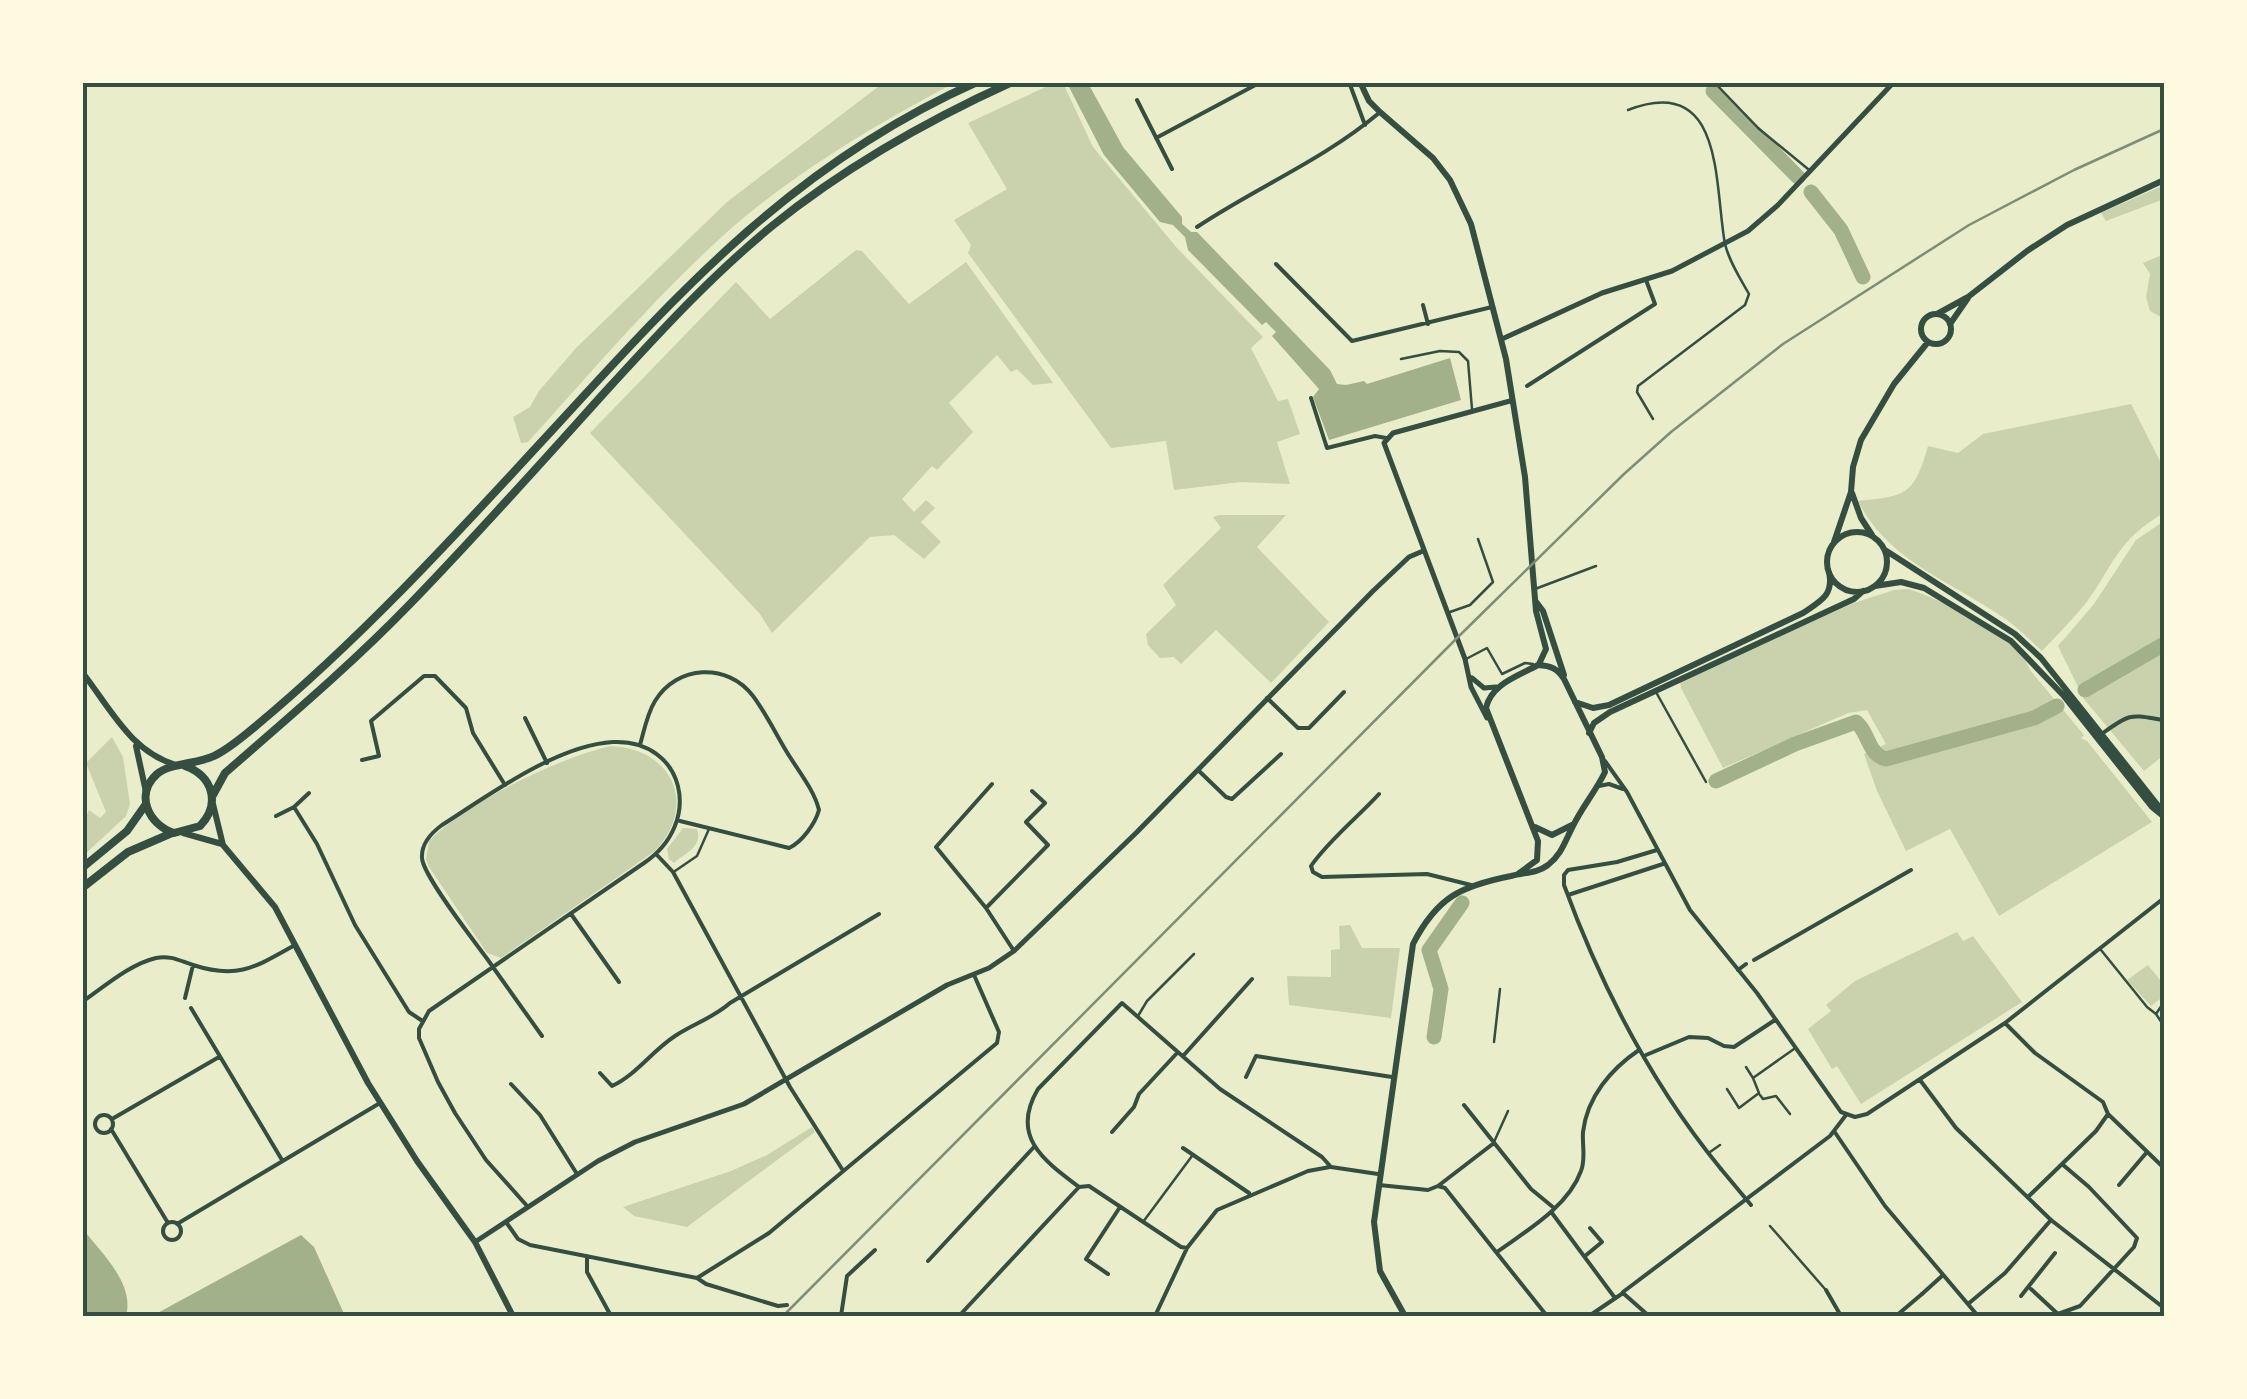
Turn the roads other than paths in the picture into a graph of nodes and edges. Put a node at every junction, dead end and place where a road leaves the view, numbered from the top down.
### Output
1 (977, 82) edge
2 (1012, 82) edge
3 (1261, 82) edge
4 (1350, 82) edge
5 (1360, 82) edge
6 (1714, 82) edge
7 (1894, 82) edge
8 (1137, 100) dead end
9 (1628, 110) dead end
10 (1380, 112) junction
11 (1366, 124) junction
12 (1156, 138) junction
13 (1172, 169) dead end
14 (1810, 171) junction
15 (2164, 180) edge
16 (1197, 228) dead end
17 (1726, 244) junction
18 (1276, 264) dead end
19 (1646, 280) junction
20 (1968, 297) junction
21 (1423, 305) dead end
22 (1492, 307) junction
23 (1937, 314) junction
24 (1428, 324) junction
25 (1950, 324) junction
26 (1502, 339) junction
27 (1928, 342) junction
28 (1401, 360) dead end
29 (1527, 386) dead end
30 (1310, 398) dead end
31 (1510, 400) junction
32 (1472, 411) junction
33 (1652, 419) dead end
34 (1386, 438) junction
35 (1852, 492) junction
36 (1872, 536) junction
37 (1478, 539) dead end
38 (1834, 542) junction
39 (1885, 550) junction
40 (1423, 551) junction
41 (1596, 566) dead end
42 (1829, 572) junction
43 (1875, 586) junction
44 (1534, 590) junction
45 (1863, 592) junction
46 (1536, 602) junction
47 (1447, 614) junction
48 (1465, 659) junction
49 (1538, 665) junction
50 (82, 672) edge
51 (1470, 676) junction
52 (1564, 679) junction
53 (1498, 686) junction
54 (1656, 691) junction
55 (1344, 692) dead end
56 (1268, 698) junction
57 (1574, 702) junction
58 (525, 718) dead end
59 (1488, 718) junction
60 (2164, 720) edge
61 (1589, 733) junction
62 (2103, 733) junction
63 (136, 744) junction
64 (640, 746) junction
65 (1280, 754) dead end
66 (378, 756) junction
67 (387, 756) dead end
68 (1602, 757) junction
69 (362, 760) dead end
70 (547, 763) junction
71 (181, 766) junction
72 (1198, 770) junction
73 (1706, 782) dead end
74 (992, 784) dead end
75 (505, 785) junction
76 (1598, 786) junction
77 (1032, 791) dead end
78 (1627, 792) junction
79 (309, 793) dead end
80 (146, 794) junction
81 (1379, 794) dead end
82 (212, 799) junction
83 (146, 804) junction
84 (294, 806) junction
85 (2164, 815) edge
86 (276, 816) dead end
87 (680, 821) junction
88 (1531, 823) junction
89 (1573, 825) junction
90 (710, 828) junction
91 (178, 833) junction
92 (223, 844) junction
93 (1656, 847) junction
94 (657, 854) junction
95 (1664, 864) junction
96 (82, 868) edge
97 (1911, 870) dead end
98 (673, 872) junction
99 (1518, 874) junction
100 (1471, 885) junction
101 (82, 888) edge
102 (1568, 896) junction
103 (2164, 898) edge
104 (1571, 902) junction
105 (1562, 906) dead end
106 (986, 908) junction
107 (571, 914) junction
108 (879, 914) dead end
109 (296, 945) junction
110 (2101, 950) junction
111 (1014, 952) junction
112 (1194, 954) dead end
113 (1754, 960) dead end
114 (1746, 964) dead end
115 (193, 965) junction
116 (493, 967) junction
117 (1738, 970) junction
118 (974, 974) junction
119 (1252, 979) dead end
120 (619, 982) dead end
121 (1500, 989) dead end
122 (742, 996) junction
123 (185, 998) dead end
124 (82, 1002) edge
125 (2164, 1002) edge
126 (191, 1008) dead end
127 (2156, 1014) junction
128 (1138, 1016) junction
129 (1775, 1020) junction
130 (422, 1021) junction
131 (2006, 1023) junction
132 (2164, 1026) edge
133 (542, 1036) dead end
134 (1494, 1042) dead end
135 (1640, 1049) junction
136 (1794, 1049) junction
137 (1180, 1054) junction
138 (1646, 1056) junction
139 (219, 1057) junction
140 (1746, 1067) dead end
141 (600, 1073) dead end
142 (1392, 1076) junction
143 (1246, 1077) dead end
144 (1754, 1078) junction
145 (787, 1080) junction
146 (1920, 1080) junction
147 (511, 1084) dead end
148 (1727, 1088) dead end
149 (1759, 1094) junction
150 (380, 1103) junction
151 (1464, 1105) dead end
152 (1508, 1111) dead end
153 (1790, 1114) dead end
154 (2108, 1114) junction
155 (1846, 1115) junction
156 (112, 1120) junction
157 (111, 1129) junction
158 (1834, 1131) junction
159 (1112, 1132) dead end
160 (1494, 1143) junction
161 (1720, 1145) dead end
162 (1034, 1147) junction
163 (1183, 1148) dead end
164 (2147, 1152) junction
165 (1709, 1153) junction
166 (1193, 1155) junction
167 (282, 1160) junction
168 (2062, 1164) junction
169 (1331, 1167) junction
170 (2164, 1168) edge
171 (843, 1170) junction
172 (577, 1174) junction
173 (1378, 1174) junction
174 (1377, 1184) junction
175 (2119, 1185) dead end
176 (1079, 1186) junction
177 (1438, 1186) junction
178 (1250, 1194) junction
179 (2028, 1196) junction
180 (1749, 1203) junction
181 (528, 1207) junction
182 (1120, 1207) junction
183 (1552, 1210) junction
184 (2052, 1220) junction
185 (506, 1222) junction
186 (1143, 1222) junction
187 (168, 1223) junction
188 (177, 1224) junction
189 (2164, 1224) edge
190 (1770, 1226) dead end
191 (1590, 1228) dead end
192 (2164, 1237) edge
193 (475, 1242) junction
194 (1188, 1248) junction
195 (874, 1250) dead end
196 (1497, 1252) junction
197 (2055, 1253) dead end
198 (588, 1256) junction
199 (1584, 1257) junction
200 (928, 1262) dead end
201 (2114, 1269) junction
202 (1108, 1274) dead end
203 (1943, 1275) junction
204 (698, 1278) junction
205 (2030, 1288) junction
206 (1826, 1290) joint
207 (1622, 1293) junction
208 (2021, 1296) dead end
209 (1615, 1298) junction
210 (1968, 1304) junction
211 (787, 1305) dead end
212 (2164, 1308) edge
213 (807, 1314) edge
214 (509, 1315) edge
215 (2059, 1315) edge
216 (611, 1316) edge
217 (832, 1316) edge
218 (841, 1316) edge
219 (959, 1316) edge
220 (1155, 1316) edge
221 (1406, 1316) edge
222 (1547, 1316) edge
223 (1589, 1316) edge
224 (1649, 1316) edge
225 (1841, 1316) edge
226 (1896, 1316) edge
227 (1978, 1316) edge

1 - 71 highway
2 - 82 highway
3 - 12 street
4 - 11 street
5 - 10 main road
6 - 14 lane
7 - 14 street
8 - 12 street
9 - 17 lane
10 - 11 street
10 - 22 main road
11 - 16 street
12 - 13 street
14 - 17 street
15 - 20 main road
17 - 19 street
17 - 33 lane
18 - 24 street
19 - 26 street
19 - 29 street
20 - 23 main road
20 - 25 main road
21 - 24 street
22 - 24 street
22 - 26 main road
23 - 25 main road
23 - 27 main road
25 - 27 main road
26 - 31 main road
27 - 35 main road
28 - 32 lane
30 - 34 street
31 - 32 street
31 - 44 main road
32 - 34 street
34 - 40 street
35 - 36 main road
35 - 38 main road
36 - 38 main road
36 - 39 main road
37 - 47 lane
38 - 42 main road
39 - 43 main road
39 - 62 main road
40 - 47 street
40 - 56 street
41 - 44 lane
42 - 45 main road
42 - 57 main road
43 - 45 main road
43 - 85 main road
44 - 46 main road
45 - 54 main road
46 - 49 main road
46 - 52 main road
47 - 48 street
48 - 49 lane
48 - 51 street
49 - 52 main road
49 - 53 main road
50 - 63 main road
51 - 53 street
51 - 59 street
52 - 57 main road
53 - 59 main road
54 - 61 main road
54 - 73 lane
55 - 56 street
56 - 72 street
57 - 61 main road
58 - 70 street
59 - 88 main road
60 - 62 street
61 - 68 main road
62 - 85 main road
63 - 71 main road
63 - 80 main road
64 - 70 street
64 - 87 street
64 - 90 street
65 - 72 street
66 - 67 street
66 - 69 street
66 - 75 street
68 - 76 main road
68 - 78 street
70 - 75 street
71 - 80 highway
71 - 82 highway
72 - 111 street
74 - 106 street
75 - 116 street
76 - 78 street
76 - 89 main road
77 - 106 street
78 - 93 street
79 - 84 street
80 - 83 highway
81 - 100 street
82 - 91 highway
82 - 92 main road
83 - 91 highway
83 - 96 highway
84 - 86 street
84 - 130 street
87 - 90 street
87 - 94 street
88 - 89 main road
88 - 99 main road
89 - 99 main road
90 - 98 lane
91 - 92 main road
91 - 101 highway
92 - 109 main road
93 - 95 street
93 - 102 street
94 - 98 street
94 - 107 street
95 - 102 street
95 - 117 street
97 - 113 street
98 - 122 street
99 - 100 main road
100 - 142 main road
102 - 104 street
103 - 110 street
104 - 105 lane
104 - 135 street
106 - 111 street
107 - 116 street
107 - 120 street
108 - 122 street
109 - 115 street
109 - 150 main road
110 - 127 lane
110 - 131 street
111 - 118 street
112 - 128 lane
114 - 117 street
115 - 123 street
115 - 124 street
116 - 130 street
116 - 133 street
117 - 129 street
118 - 145 street
118 - 171 street
119 - 137 street
121 - 134 lane
122 - 141 street
122 - 145 street
125 - 127 lane
126 - 139 street
127 - 132 lane
128 - 137 street
128 - 162 street
129 - 136 street
129 - 138 street
130 - 181 street
131 - 146 street
131 - 154 street
135 - 138 street
135 - 183 street
136 - 144 lane
136 - 155 street
137 - 159 street
137 - 169 street
138 - 165 street
139 - 156 street
139 - 167 street
140 - 144 lane
142 - 143 street
142 - 173 main road
144 - 149 lane
145 - 171 street
145 - 172 street
146 - 155 street
146 - 179 street
147 - 172 street
148 - 149 lane
149 - 153 lane
150 - 167 street
150 - 193 main road
151 - 160 street
152 - 160 lane
154 - 164 street
154 - 168 street
155 - 158 street
156 - 157 street
156 - 157 street
157 - 187 street
158 - 180 street
158 - 203 street
160 - 177 street
160 - 183 street
161 - 165 lane
162 - 176 street
162 - 200 street
163 - 166 street
164 - 170 street
164 - 175 street
165 - 180 street
166 - 178 street
166 - 186 lane
167 - 188 street
168 - 179 street
168 - 201 street
169 - 173 street
169 - 178 street
171 - 204 street
172 - 181 street
173 - 174 main road
174 - 177 street
174 - 221 main road
176 - 182 street
176 - 219 street
177 - 196 street
178 - 194 street
179 - 184 street
180 - 207 street
181 - 185 street
182 - 186 street
182 - 202 street
183 - 196 street
183 - 199 street
184 - 201 street
184 - 210 street
185 - 193 street
185 - 198 street
186 - 194 street
187 - 188 street
187 - 188 street
189 - 192 street
190 - 206 lane
191 - 199 street
193 - 214 main road
194 - 220 street
195 - 218 street
196 - 222 street
197 - 205 street
198 - 204 street
198 - 216 street
199 - 209 street
201 - 212 street
201 - 215 street
203 - 210 street
203 - 226 street
204 - 211 street
205 - 208 street
205 - 215 street
206 - 225 street
207 - 209 street
207 - 224 street
209 - 223 street
210 - 227 street
213 - 217 street

